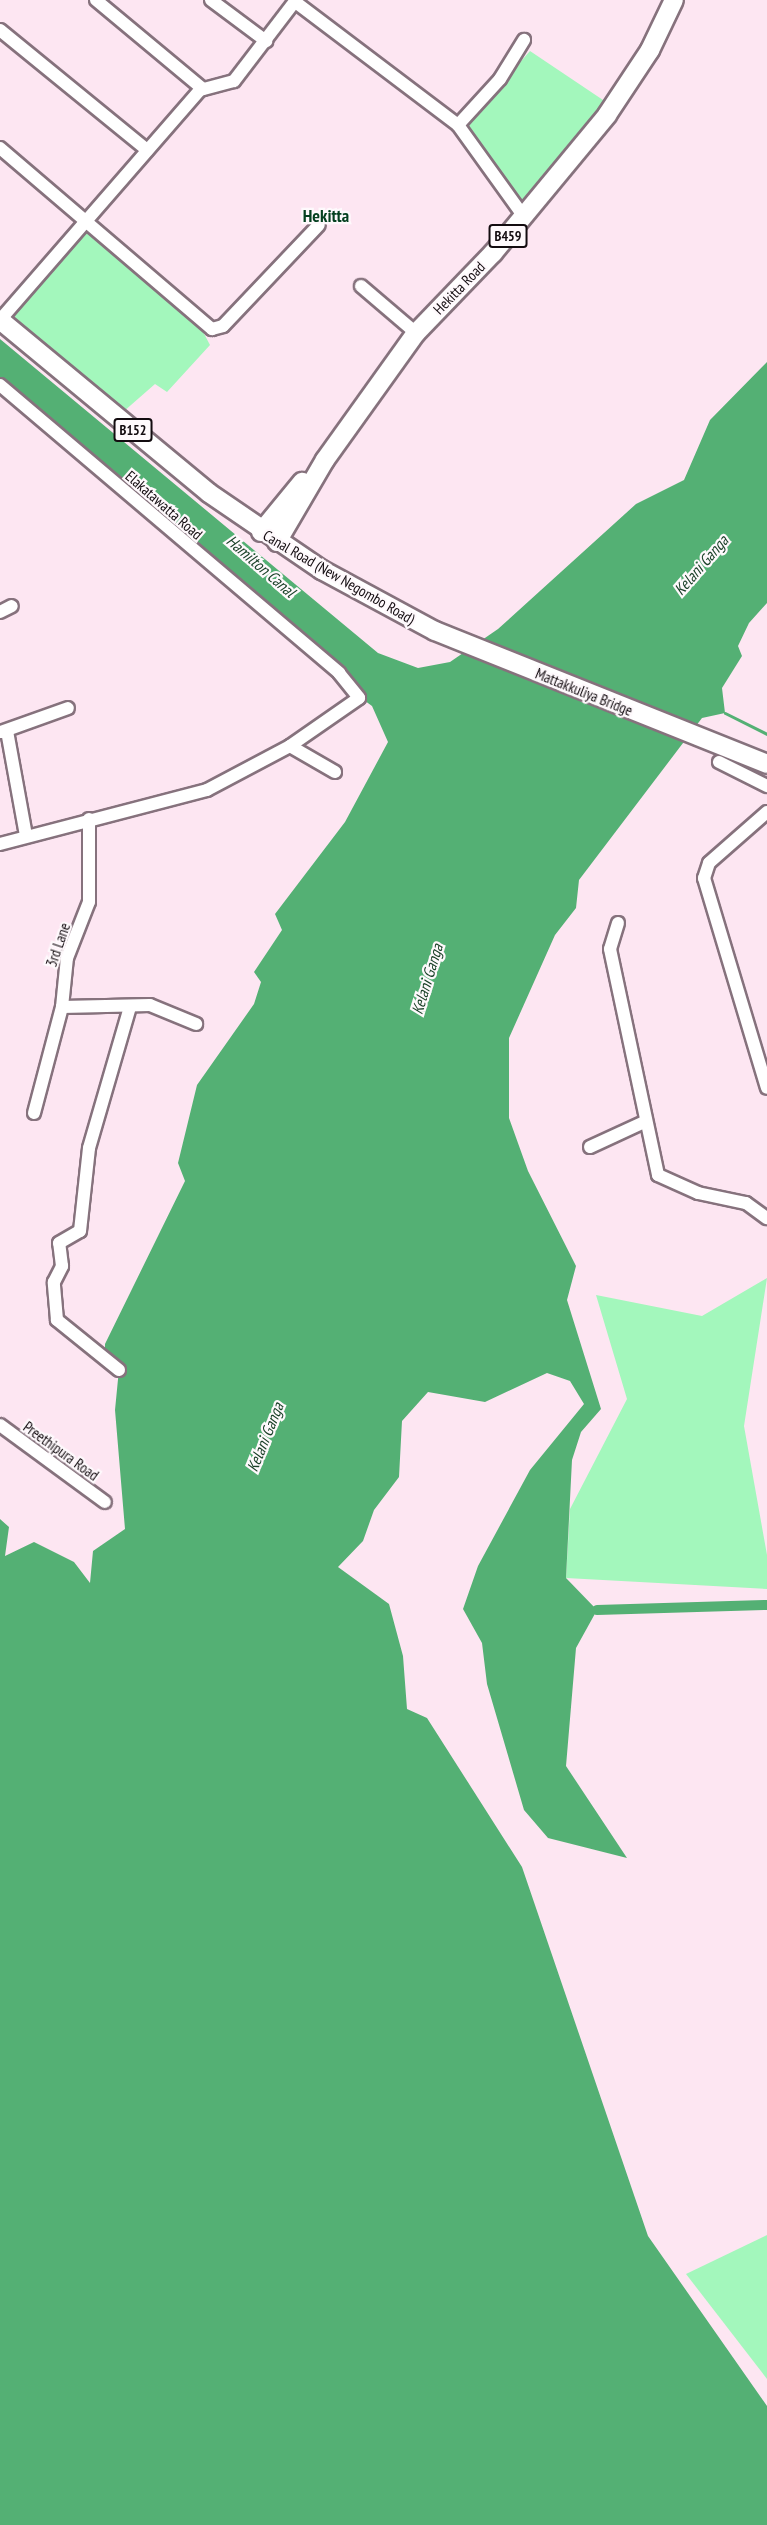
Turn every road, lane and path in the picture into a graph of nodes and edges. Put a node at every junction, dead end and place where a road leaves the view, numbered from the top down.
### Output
1 (96, 0) edge
2 (211, 0) edge
3 (674, 0) edge
4 (297, 2) edge
5 (0, 30) edge
6 (524, 40) dead end
7 (266, 41) junction
8 (203, 89) junction
9 (458, 125) junction
10 (0, 148) edge
11 (147, 150) junction
12 (524, 216) junction
13 (88, 219) junction
14 (319, 225) dead end
15 (361, 286) dead end
16 (0, 320) edge
17 (416, 333) junction
18 (0, 385) edge
19 (269, 537) junction
20 (461, 642) joint
21 (69, 708) dead end
22 (3, 732) edge
23 (290, 746) junction
24 (719, 762) dead end
25 (767, 764) edge
26 (334, 771) dead end
27 (767, 786) edge
28 (767, 812) edge
29 (89, 819) junction
30 (26, 836) junction
31 (0, 844) edge
32 (618, 923) dead end
33 (130, 1006) junction
34 (62, 1007) junction
35 (196, 1024) dead end
36 (767, 1088) edge
37 (34, 1113) dead end
38 (644, 1122) junction
39 (590, 1148) dead end
40 (767, 1218) edge
41 (119, 1370) dead end
42 (0, 1425) edge
43 (105, 1502) dead end

1 - 8 street
2 - 7 street
3 - 12 main road, Hekitta Road / B459
4 - 7 street
4 - 9 street
5 - 11 street
6 - 9 street
7 - 8 street
8 - 11 street
9 - 12 street
10 - 13 street
11 - 13 street
12 - 17 main road, Hekitta Road / B459
13 - 14 street
13 - 16 street
15 - 17 street
16 - 19 main road, Canal Road (New Negombo Road) / B152
17 - 19 main road, Hekitta Road / B459
18 - 23 street, Elakatawatta Road
19 - 20 main road, Canal Road (New Negombo Road) / B152
20 - 25 main road, Mattakkuliya Bridge / B152
21 - 22 street
22 - 30 street
23 - 26 street
23 - 29 street
24 - 27 street
28 - 36 street
29 - 30 street
29 - 34 street, 3rd Lane
30 - 31 street
32 - 38 street
33 - 34 street
33 - 35 street
33 - 41 street
34 - 37 street, 3rd Lane
38 - 39 street
38 - 40 street
42 - 43 street, Preethipura Road

